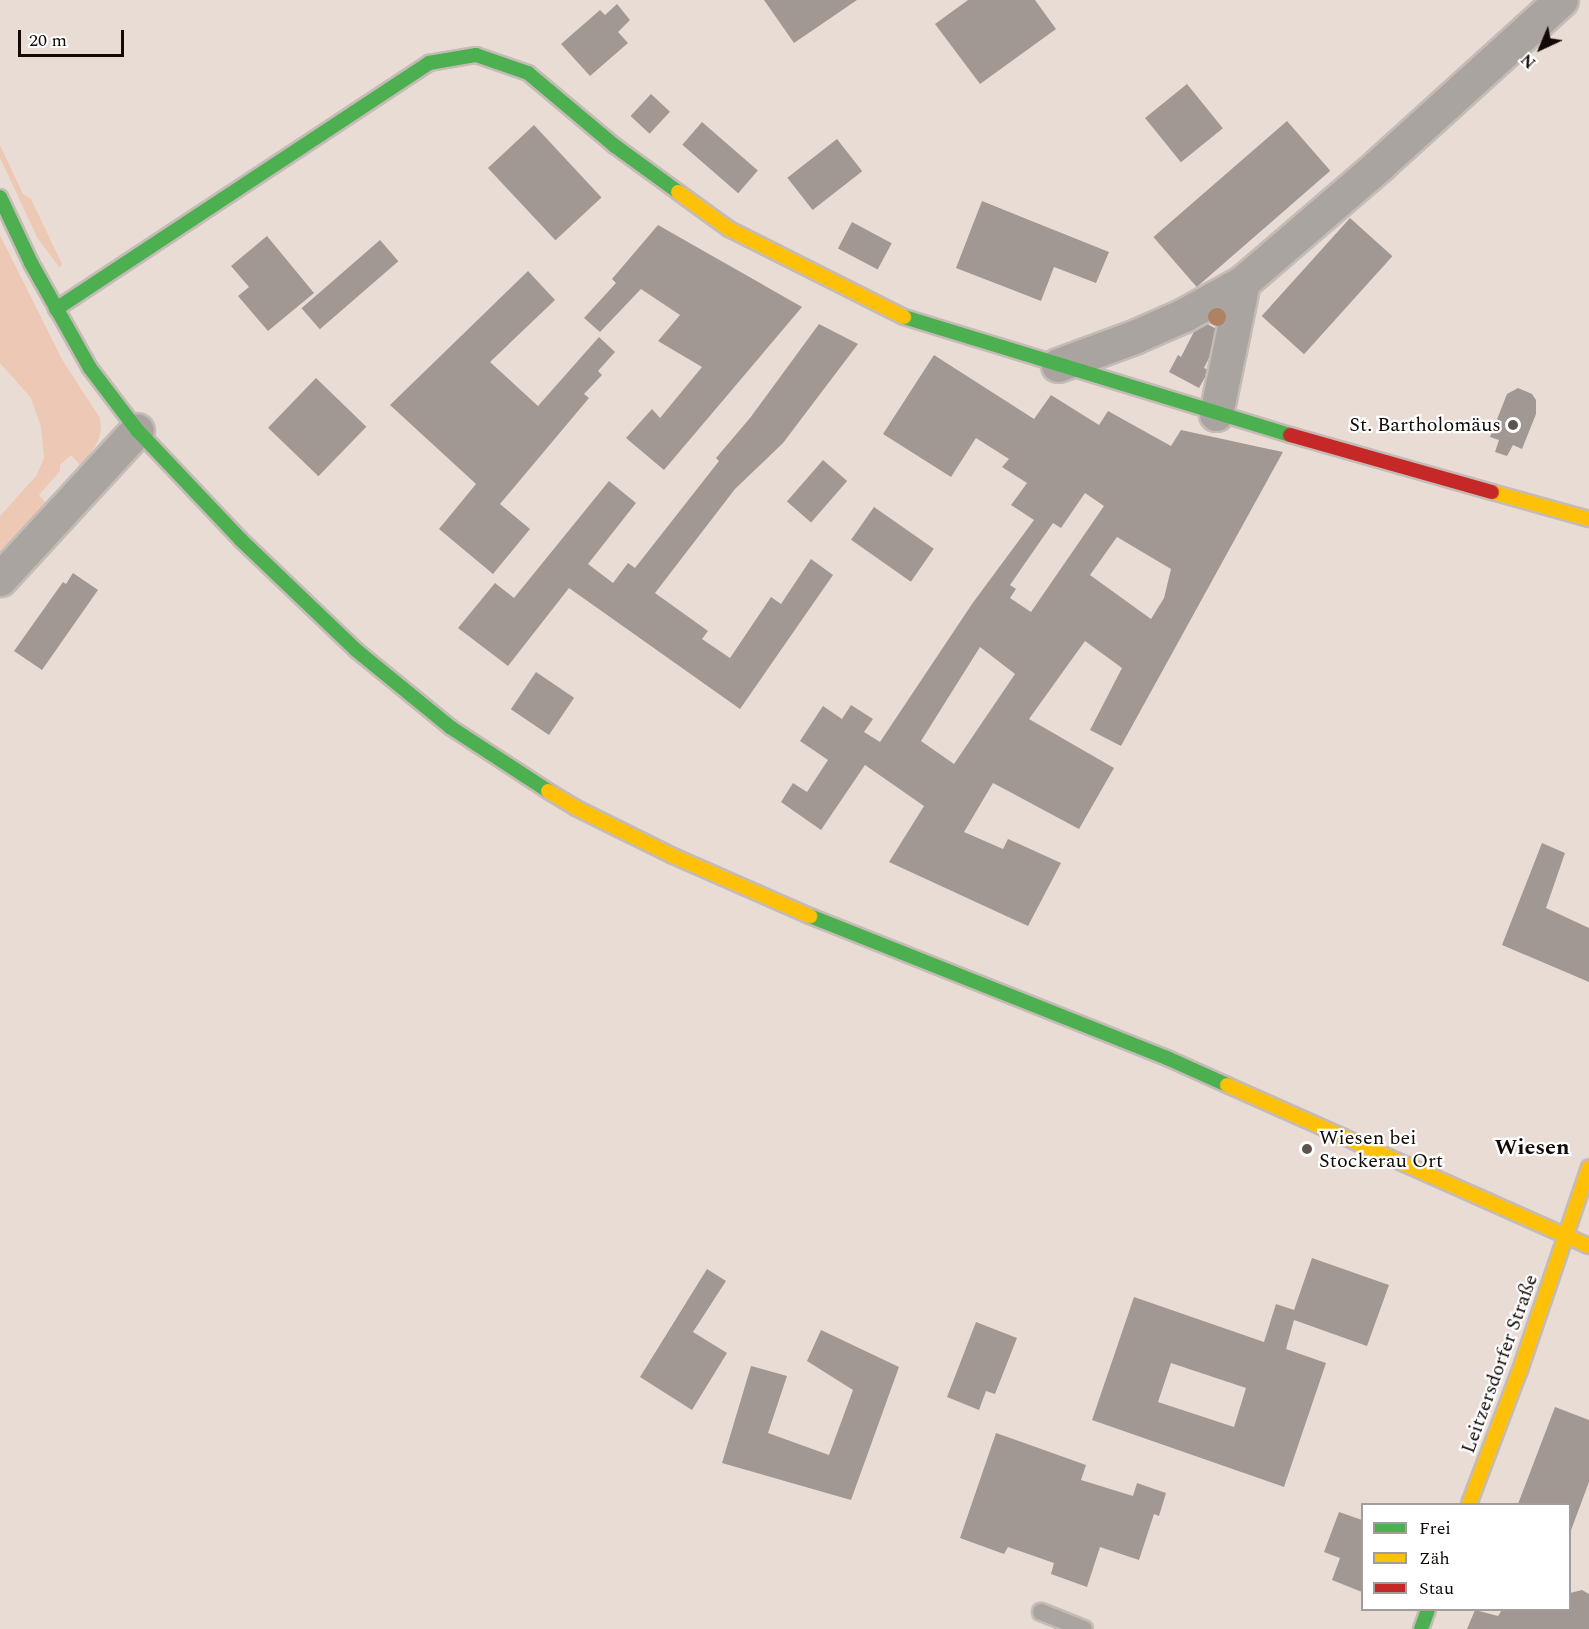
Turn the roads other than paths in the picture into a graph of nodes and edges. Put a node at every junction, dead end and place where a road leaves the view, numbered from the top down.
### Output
1 (1561, 0) edge
2 (0, 197) edge
3 (1243, 282) junction
4 (56, 309) junction
5 (1058, 365) junction
6 (1216, 414) junction
7 (138, 430) junction
8 (1589, 519) edge
9 (0, 579) edge
10 (1589, 1167) edge
11 (1566, 1237) junction
12 (1589, 1246) edge
13 (1469, 1503) edge
14 (1428, 1611) edge
15 (1041, 1612) dead end
16 (1084, 1629) edge
17 (1421, 1629) edge

1 - 3 street
2 - 4 main road
3 - 5 street
3 - 6 street
4 - 5 main road
4 - 7 main road
5 - 6 main road
6 - 8 main road
7 - 9 street
7 - 11 main road
10 - 11 main road, Leitzersdorfer Straße
11 - 12 main road
11 - 13 main road, Leitzersdorfer Straße
14 - 17 main road
15 - 16 lane

